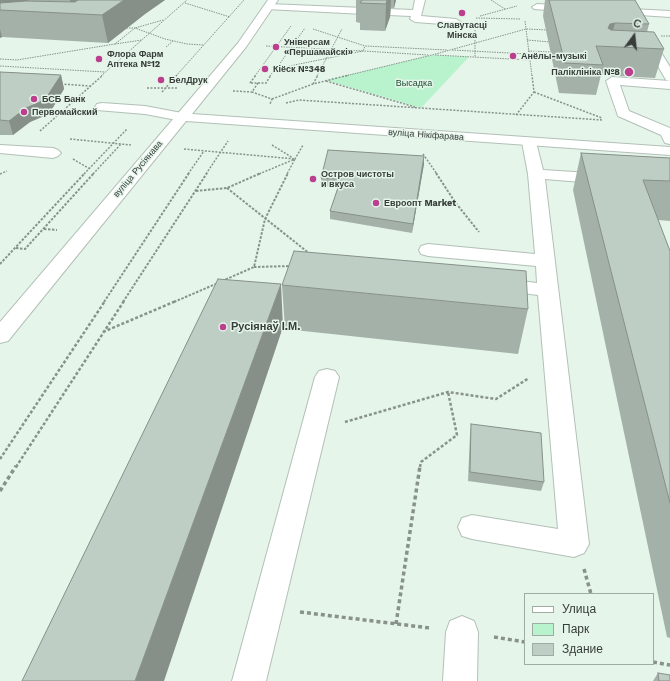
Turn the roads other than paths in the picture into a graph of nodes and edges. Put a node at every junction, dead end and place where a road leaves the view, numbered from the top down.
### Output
1 (420, 0) edge
2 (271, 4) edge
3 (555, 4) edge
4 (537, 7) road end
5 (582, 9) edge
6 (604, 10) edge
7 (364, 11) dead end
8 (388, 12) dead end
9 (417, 13) junction
10 (670, 14) edge
11 (456, 22) dead end
12 (623, 54) edge
13 (670, 77) edge
14 (670, 85) edge
15 (102, 107) dead end
16 (182, 117) junction
17 (669, 134) edge
18 (529, 142) junction
19 (0, 149) edge
20 (670, 151) edge
21 (53, 153) dead end
22 (536, 174) junction
23 (622, 180) edge
24 (428, 250) dead end
25 (546, 261) junction
26 (478, 282) edge
27 (548, 290) junction
28 (4, 326) edge
29 (327, 377) dead end
30 (472, 527) dead end
31 (462, 632) road end
32 (248, 681) edge
33 (460, 681) edge

1 - 9 main road
2 - 7 main road
2 - 16 main road, вуліца Русіянава
3 - 4 main road
3 - 5 main road
6 - 10 main road
8 - 9 main road
9 - 11 main road
12 - 13 main road
14 - 17 main road
15 - 16 main road, вуліца Нікіфарава
16 - 18 main road, вуліца Нікіфарава
16 - 28 main road, вуліца Русіянава
18 - 20 main road, вуліца Нікіфарава
18 - 22 main road
19 - 21 main road
22 - 23 main road
22 - 25 main road
24 - 25 main road
25 - 27 main road
26 - 27 main road
27 - 30 main road
29 - 32 main road
31 - 33 main road

